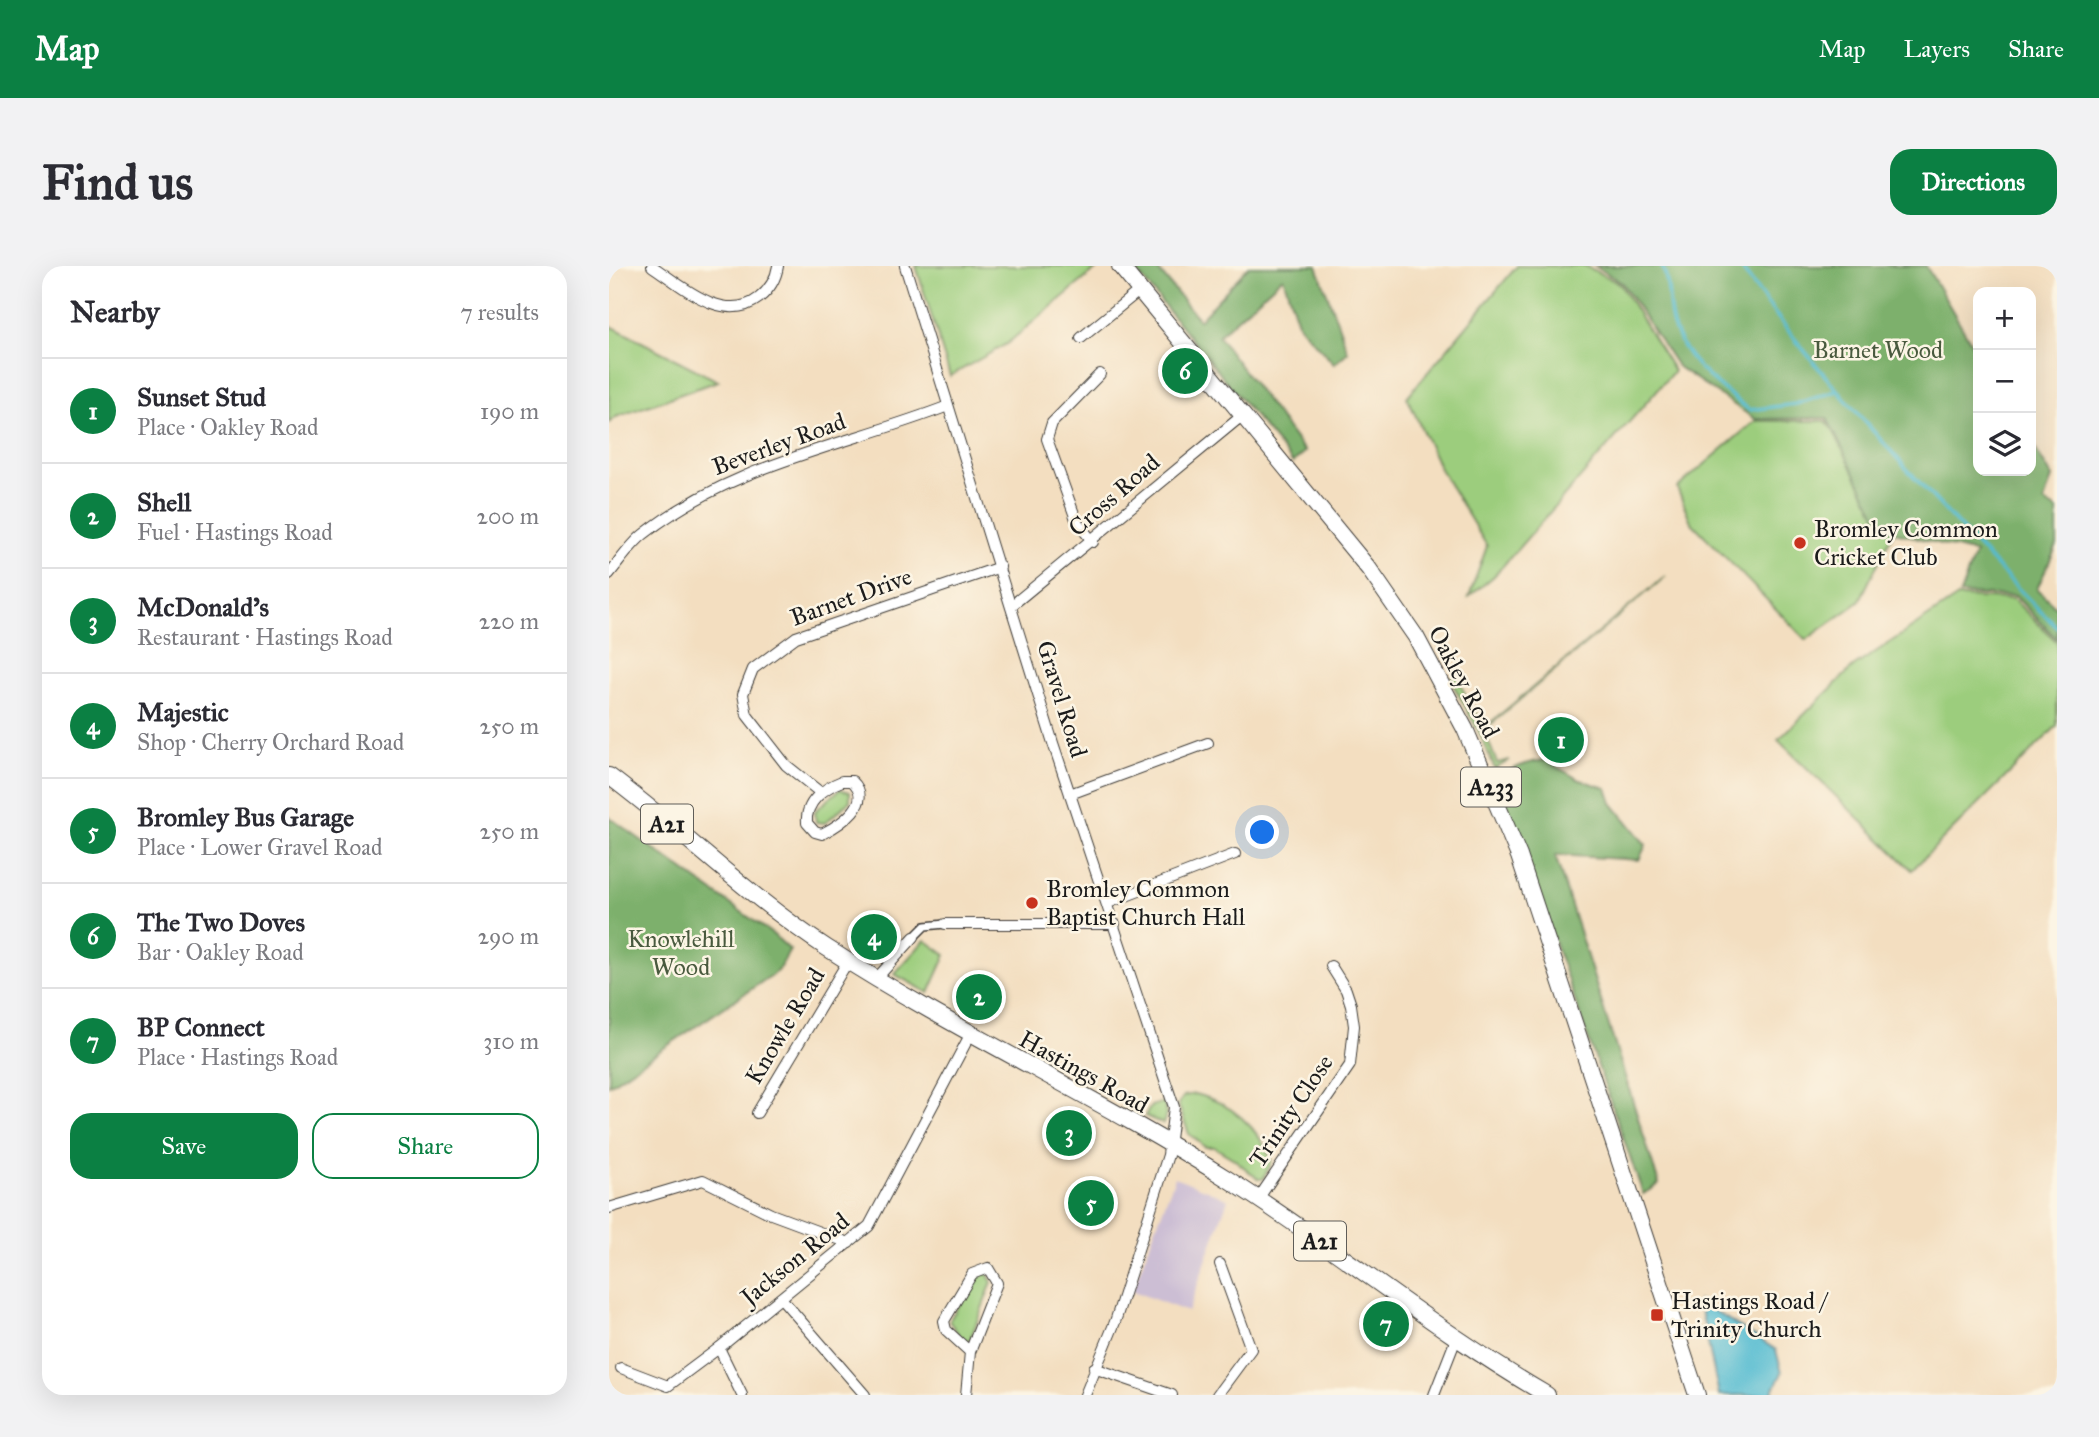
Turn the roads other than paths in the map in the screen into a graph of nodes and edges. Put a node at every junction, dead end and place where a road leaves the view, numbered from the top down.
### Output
1 (652, 266) edge
2 (778, 266) edge
3 (905, 266) edge
4 (1120, 266) edge
5 (1140, 290) junction
6 (1081, 338) dead end
7 (1100, 374) dead end
8 (948, 405) junction
9 (1243, 415) junction
10 (1093, 542) junction
11 (1000, 567) junction
12 (609, 574) edge
13 (1011, 607) junction
14 (1208, 743) dead end
15 (609, 776) edge
16 (821, 793) junction
17 (1070, 793) junction
18 (1235, 854) dead end
19 (1108, 904) junction
20 (945, 924) joint
21 (1115, 924) junction
22 (914, 937) joint
23 (848, 961) junction
24 (1331, 966) dead end
25 (876, 979) junction
26 (970, 1035) junction
27 (757, 1113) dead end
28 (1169, 1138) junction
29 (1258, 1199) junction
30 (609, 1208) edge
31 (849, 1243) junction
32 (1220, 1264) dead end
33 (781, 1298) junction
34 (1457, 1339) junction
35 (719, 1348) junction
36 (970, 1352) junction
37 (621, 1368) dead end
38 (1094, 1368) junction
39 (667, 1390) edge
40 (742, 1395) edge
41 (865, 1395) edge
42 (966, 1395) edge
43 (1085, 1395) edge
44 (1171, 1395) edge
45 (1217, 1395) edge
46 (1434, 1395) edge
47 (1547, 1395) edge
48 (1697, 1395) edge

1 - 2 street
3 - 8 street, Gravel Road
4 - 5 main road, Oakley Road / A233
5 - 6 street
5 - 9 main road, Oakley Road / A233
7 - 10 street
8 - 11 street, Gravel Road
8 - 12 street, Beverley Road
9 - 10 street, Cross Road
9 - 48 main road, Oakley Road / A233
10 - 13 street, Cross Road
11 - 13 street, Gravel Road
11 - 16 street, Barnet Drive
13 - 17 street, Gravel Road
14 - 17 street
15 - 23 main road, Hastings Road / A21
16 - 16 street
17 - 19 street, Gravel Road
18 - 19 street
19 - 21 street, Gravel Road
20 - 21 street
20 - 22 street
21 - 28 street, Gravel Road
22 - 25 street
23 - 25 main road, Hastings Road / A21
23 - 27 street, Knowle Road
24 - 29 street, Trinity Close
25 - 26 main road, Hastings Road / A21
26 - 28 main road, Hastings Road / A21
26 - 31 street, Jackson Road
28 - 29 main road, Hastings Road / A21
28 - 38 street, Gravel Road
29 - 34 main road, Hastings Road / A21
30 - 31 street
31 - 33 street, Jackson Road
32 - 45 street
33 - 35 street, Jackson Road
33 - 41 street
34 - 46 street
34 - 47 main road, Hastings Road / A21
35 - 39 street, Jackson Road
35 - 40 street
36 - 36 street
36 - 42 street
37 - 39 street
38 - 43 street, Gravel Road
38 - 44 street

